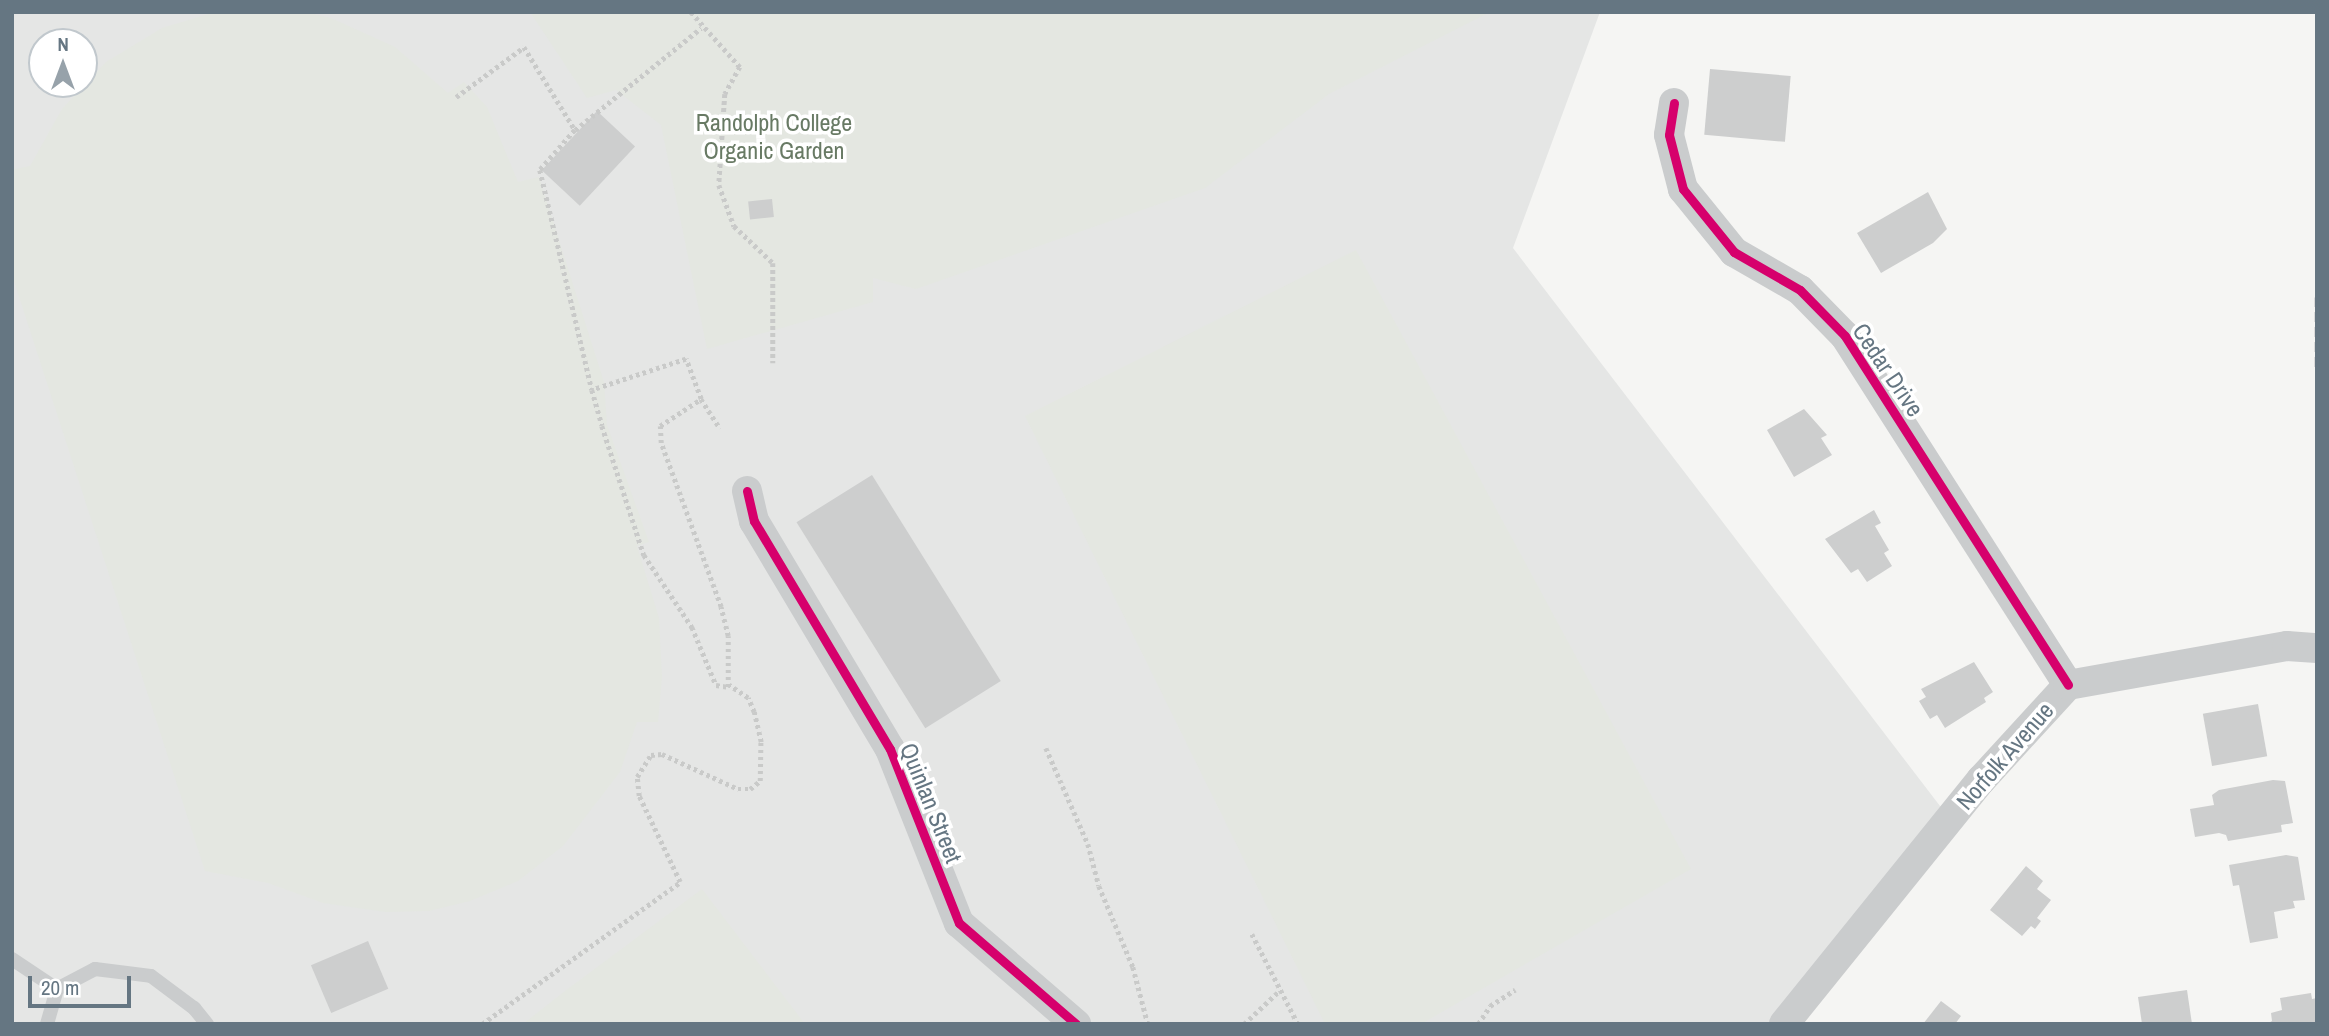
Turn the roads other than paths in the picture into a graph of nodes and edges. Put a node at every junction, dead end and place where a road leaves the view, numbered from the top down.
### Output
1 (1674, 103) dead end
2 (747, 491) dead end
3 (2317, 648) edge
4 (2068, 685) junction
5 (12, 959) edge
6 (57, 989) junction
7 (47, 1024) edge
8 (207, 1024) edge
9 (1076, 1024) edge
10 (1784, 1024) edge

1 - 4 street, Cedar Drive
2 - 9 street, Quinlan Street
3 - 4 street, Norfolk Avenue
4 - 10 street, Norfolk Avenue
5 - 6 lane
6 - 7 lane
6 - 8 lane

